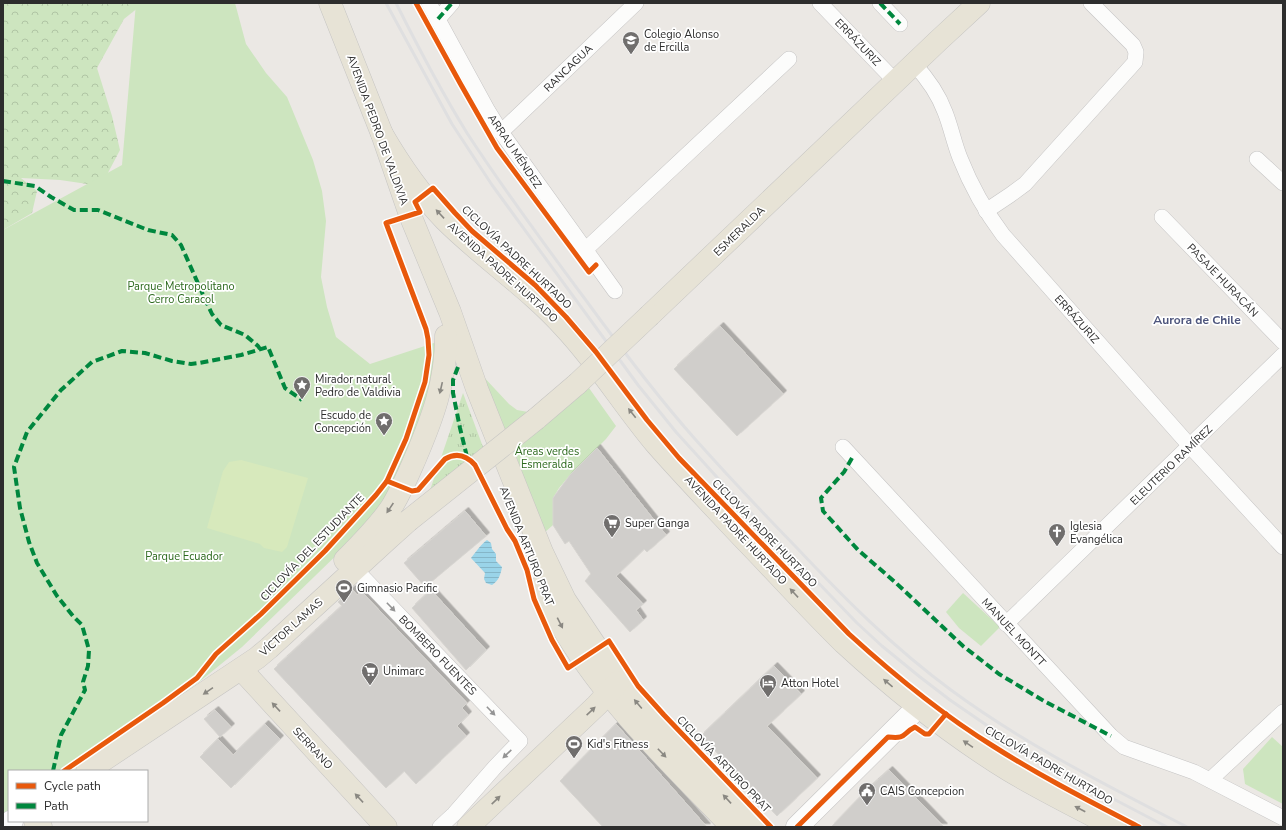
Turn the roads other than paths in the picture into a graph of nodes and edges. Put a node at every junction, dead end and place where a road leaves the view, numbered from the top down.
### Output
1 (316, 3) edge
2 (330, 3) edge
3 (429, 3) edge
4 (452, 3) edge
5 (636, 3) edge
6 (820, 3) edge
7 (880, 3) edge
8 (965, 3) edge
9 (979, 3) edge
10 (1091, 3) edge
11 (438, 19) junction
12 (900, 24) dead end
13 (939, 40) junction
14 (789, 59) dead end
15 (914, 64) junction
16 (895, 81) junction
17 (501, 132) junction
18 (382, 134) junction
19 (1257, 159) dead end
20 (1283, 183) edge
21 (986, 211) junction
22 (1162, 217) dead end
23 (400, 219) joint
24 (585, 250) junction
25 (615, 291) dead end
26 (450, 329) junction
27 (1283, 342) edge
28 (1283, 355) edge
29 (536, 419) joint
30 (1190, 446) junction
31 (843, 447) dead end
32 (1283, 547) edge
33 (355, 569) junction
34 (1006, 624) junction
35 (241, 669) junction
36 (613, 687) junction
37 (918, 707) junction
38 (1280, 719) edge
39 (89, 770) edge
40 (1210, 780) junction
41 (1283, 818) edge
42 (386, 827) edge
43 (440, 827) edge
44 (468, 827) edge
45 (732, 827) edge
46 (754, 827) edge
47 (797, 827) edge
48 (1115, 827) edge

1 - 23 main road, AVENIDA PEDRO DE VALDIVIA
2 - 18 main road, AVENIDA PEDRO DE VALDIVIA
3 - 11 street, ARRAU MÉNDEZ
4 - 11 street
5 - 17 street, RANCAGUA
6 - 16 street, ERRÁZURIZ
7 - 12 street
8 - 13 street, ESMERALDA
9 - 13 main road, ESMERALDA
10 - 21 street
11 - 17 street, ARRAU MÉNDEZ
13 - 15 main road, ESMERALDA
14 - 24 street
15 - 16 main road, ESMERALDA
15 - 21 street, ERRÁZURIZ
16 - 29 main road, ESMERALDA, bridge
17 - 24 street, ARRAU MÉNDEZ
18 - 26 main road, AVENIDA PEDRO DE VALDIVIA
37 -> 18 main road, AVENIDA PADRE HURTADO
19 - 20 street
21 - 30 street, ERRÁZURIZ
22 - 27 street, PASAJE HURACÁN
23 - 26 main road, AVENIDA ARTURO PRAT
24 - 25 street, ARRAU MÉNDEZ
26 -> 35 main road
26 - 36 main road, AVENIDA ARTURO PRAT
28 - 30 street, ELEUTERIO RAMÍREZ
29 - 33 main road, VÍCTOR LAMAS, bridge
30 - 32 street, ERRÁZURIZ
30 - 34 street, ELEUTERIO RAMÍREZ
31 - 34 street, MANUEL MONTT
33 - 35 main road, VÍCTOR LAMAS
33 -> 43 street, BOMBERO FUENTES
34 - 40 street, MANUEL MONTT
35 -> 39 main road, VÍCTOR LAMAS
42 -> 35 main road, SERRANO
44 -> 36 main road
36 -> 45 main road, AVENIDA ARTURO PRAT
46 -> 36 main road, AVENIDA ARTURO PRAT
37 - 47 street
48 -> 37 main road, AVENIDA PADRE HURTADO
38 - 40 street
40 - 41 street, MANUEL MONTT

